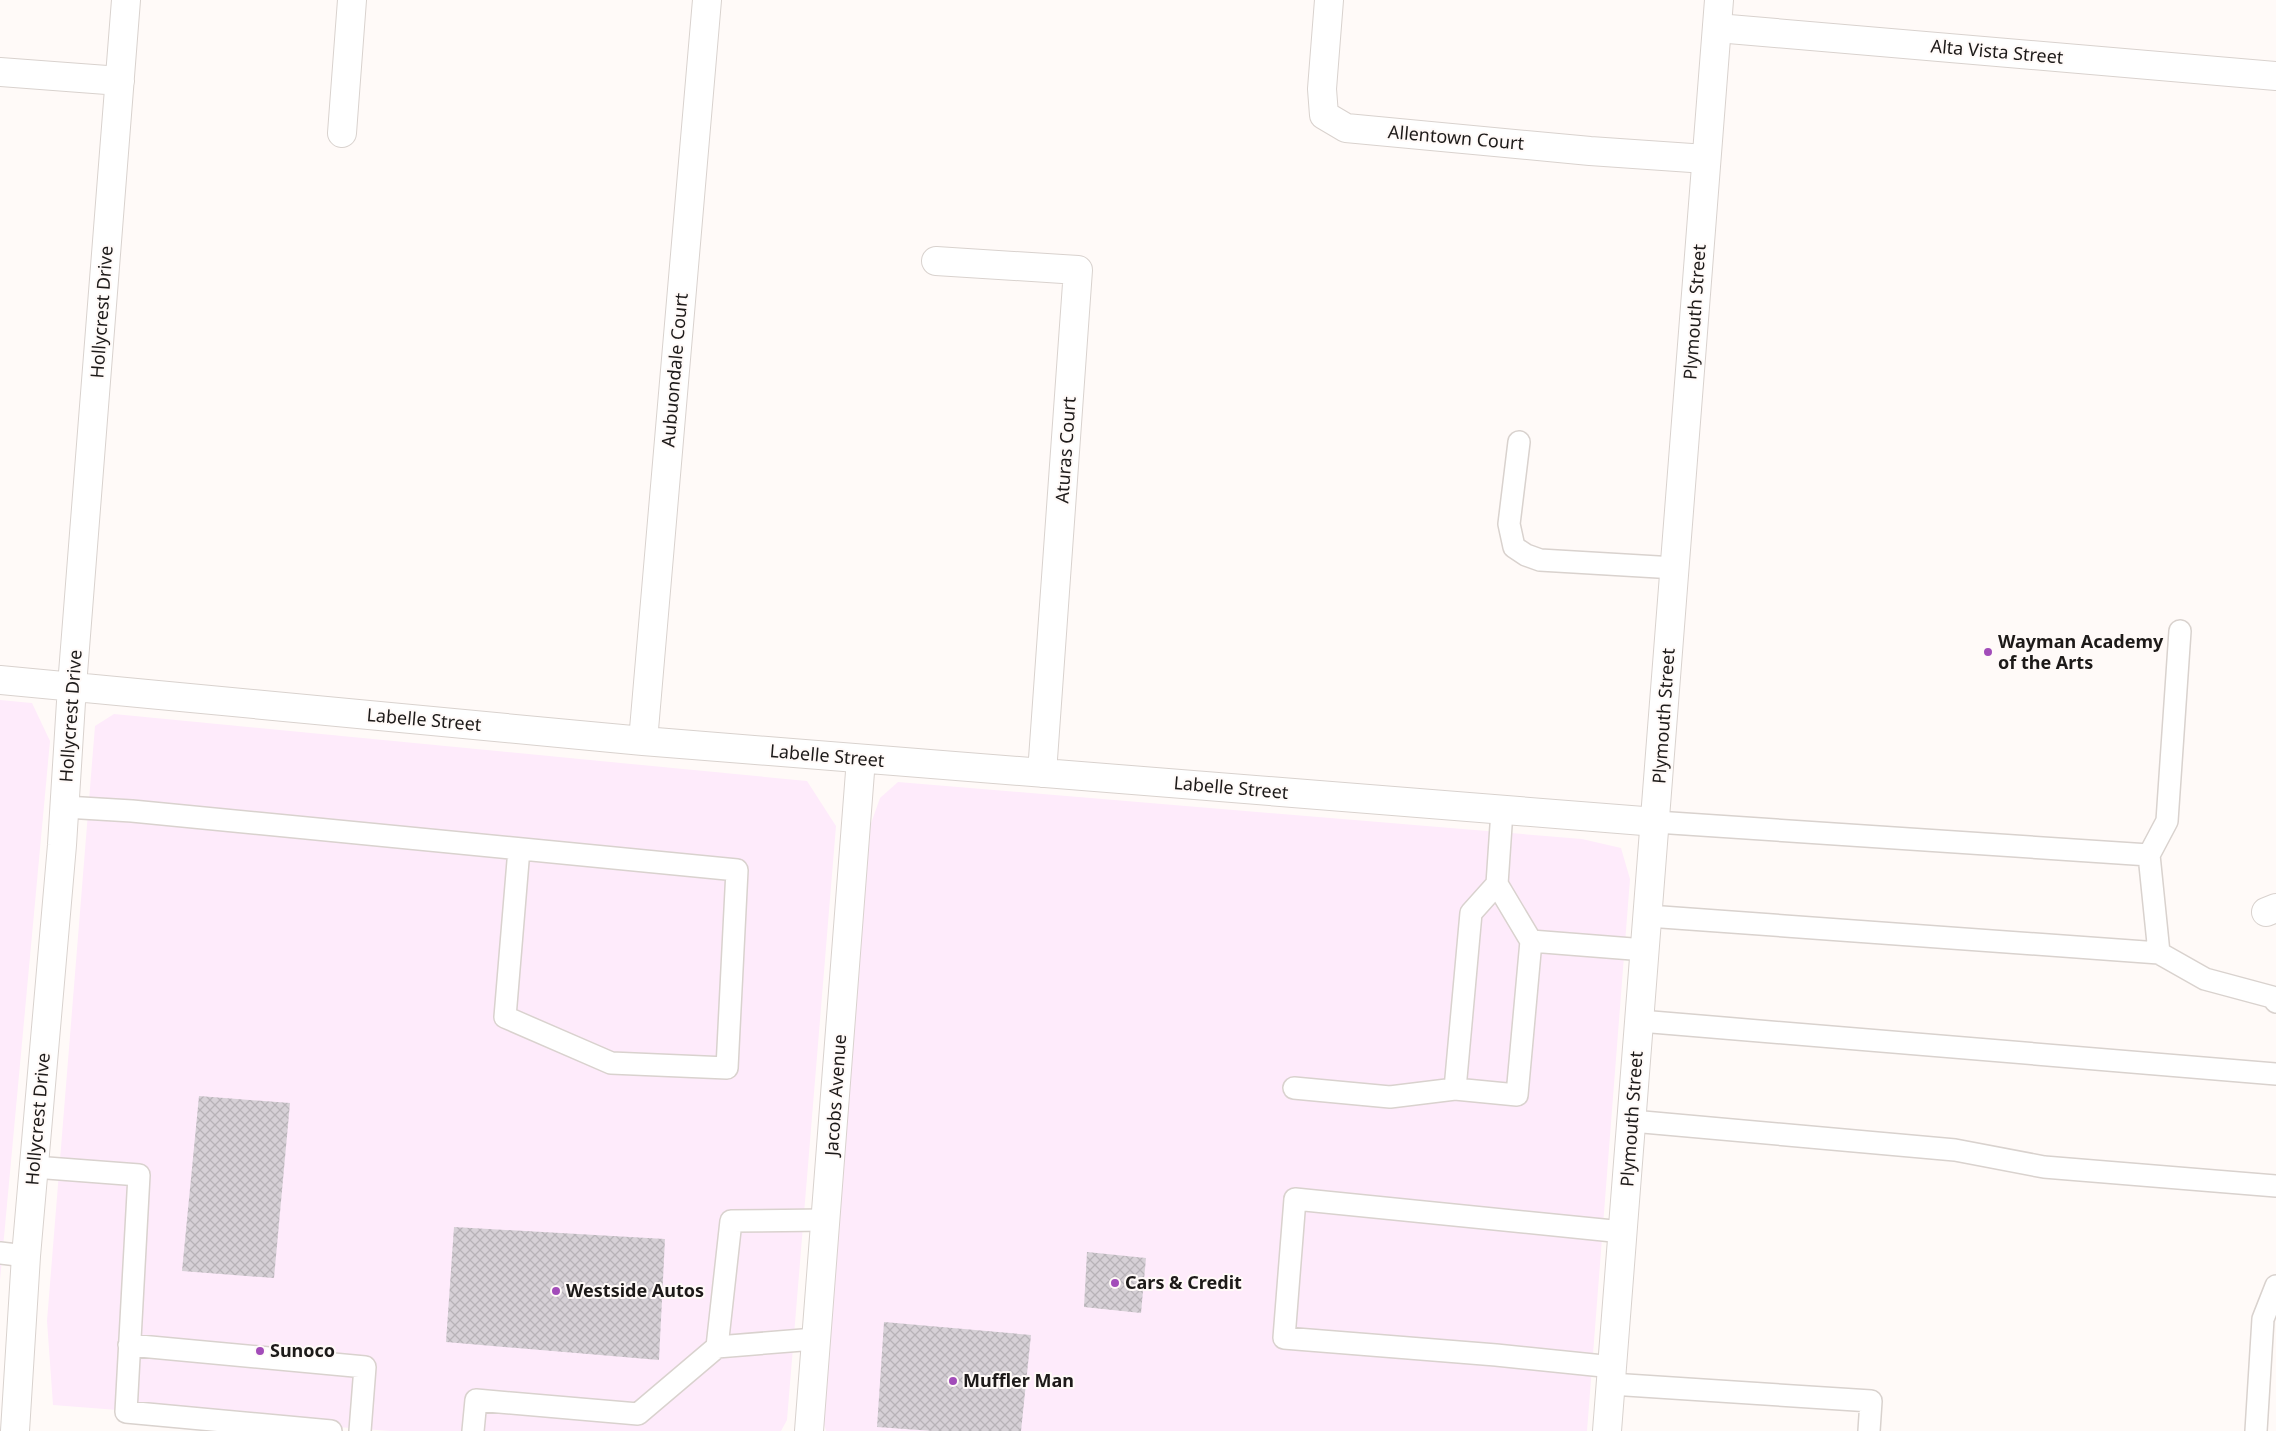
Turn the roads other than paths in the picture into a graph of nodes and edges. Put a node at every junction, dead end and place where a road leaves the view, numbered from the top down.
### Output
1 (126, 0) edge
2 (352, 0) edge
3 (707, 0) edge
4 (1329, 0) edge
5 (1719, 0) edge
6 (1718, 28) junction
7 (0, 72) edge
8 (2276, 76) edge
9 (120, 81) junction
10 (342, 133) dead end
11 (1706, 159) junction
12 (936, 261) dead end
13 (1519, 442) dead end
14 (1675, 568) junction
15 (2180, 631) dead end
16 (0, 680) edge
17 (72, 686) junction
18 (643, 741) junction
19 (861, 759) junction
20 (1042, 773) junction
21 (64, 807) junction
22 (1502, 811) junction
23 (1656, 822) junction
24 (519, 849) junction
25 (2149, 855) junction
26 (1497, 884) junction
27 (1648, 916) junction
28 (1531, 941) junction
29 (1645, 950) junction
30 (2159, 953) junction
31 (2276, 1002) edge
32 (1640, 1021) junction
33 (2276, 1074) edge
34 (1294, 1088) dead end
35 (1455, 1089) junction
36 (1632, 1120) junction
37 (34, 1167) junction
38 (2276, 1186) edge
39 (826, 1220) junction
40 (1623, 1232) junction
41 (13, 1254) edge
42 (2276, 1286) edge
43 (815, 1338) junction
44 (129, 1345) junction
45 (717, 1347) junction
46 (1612, 1375) junction
47 (637, 1423) edge
48 (15, 1431) edge
49 (330, 1431) edge
50 (360, 1431) edge
51 (473, 1431) edge
52 (809, 1431) edge
53 (1607, 1431) edge
54 (1869, 1431) edge
55 (2256, 1431) edge

1 - 9 street, Hollycrest Drive
2 - 10 street
3 - 18 street, Aubuondale Court
4 - 11 street, Allentown Court
5 - 6 street, Plymouth Street
6 - 8 street, Alta Vista Street
6 - 11 street, Plymouth Street
7 - 9 street
9 - 17 street, Hollycrest Drive
11 - 14 street, Plymouth Street
12 - 20 street, Aturas Court
13 - 14 lane
14 - 23 street, Plymouth Street
15 - 25 lane
16 - 17 street, Labelle Street
17 - 18 street, Labelle Street
17 - 21 street, Hollycrest Drive
18 - 19 street, Labelle Street
19 - 20 street, Labelle Street
19 - 39 street, Jacobs Avenue
20 - 22 street, Labelle Street
21 - 24 lane
21 - 37 street, Hollycrest Drive
22 - 23 street, Labelle Street
22 - 26 lane
23 - 25 lane
23 - 27 street, Plymouth Street
24 - 24 lane
25 - 30 lane
26 - 28 lane
26 - 35 lane
27 - 29 street, Plymouth Street
27 - 30 lane
28 - 29 lane
28 - 35 lane
29 - 32 street, Plymouth Street
30 - 31 lane
32 - 33 lane
32 - 36 street, Plymouth Street
34 - 35 lane
36 - 38 lane
36 - 40 street, Plymouth Street
37 - 41 street, Hollycrest Drive
37 - 44 lane
39 - 43 street, Jacobs Avenue
39 - 45 lane
40 - 46 street, Plymouth Street
40 - 46 lane
41 - 48 street, Hollycrest Drive
42 - 55 lane
43 - 45 lane
43 - 52 street, Jacobs Avenue
44 - 49 lane
44 - 50 lane
45 - 47 lane
46 - 53 street, Plymouth Street
46 - 54 lane
47 - 51 lane

